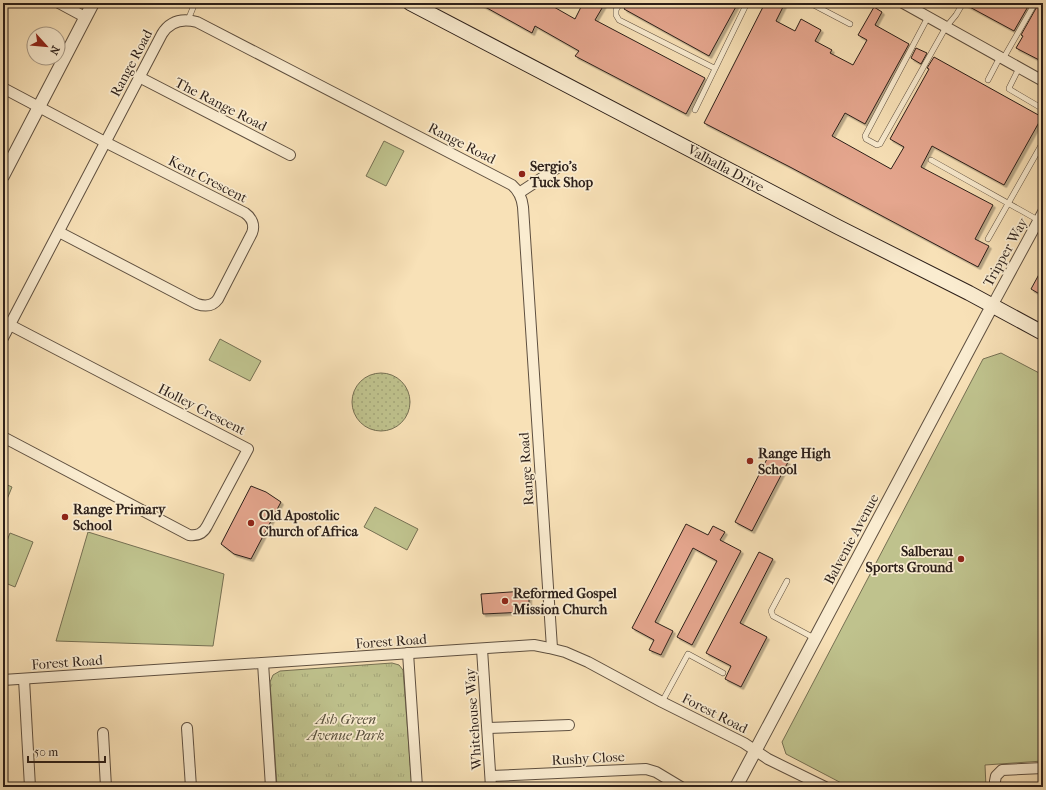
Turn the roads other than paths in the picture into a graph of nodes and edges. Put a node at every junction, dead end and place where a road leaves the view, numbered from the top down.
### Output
1 (59, 3) edge
2 (93, 3) edge
3 (195, 3) edge
4 (410, 3) edge
5 (620, 3) edge
6 (747, 3) edge
7 (810, 3) edge
8 (903, 3) edge
9 (963, 3) edge
10 (1035, 3) edge
11 (86, 17) junction
12 (928, 17) junction
13 (188, 20) junction
14 (850, 24) dead end
15 (946, 27) junction
16 (1002, 58) junction
17 (714, 68) junction
18 (1019, 68) junction
19 (139, 77) junction
20 (988, 80) dead end
21 (1043, 81) edge
22 (3, 88) edge
23 (40, 107) junction
24 (1043, 109) edge
25 (695, 110) dead end
26 (105, 142) junction
27 (1043, 142) edge
28 (290, 155) dead end
29 (931, 160) dead end
30 (557, 168) dead end
31 (3, 176) edge
32 (519, 193) junction
33 (1008, 203) junction
34 (1041, 216) edge
35 (59, 232) junction
36 (988, 239) dead end
37 (992, 306) junction
38 (10, 325) junction
39 (1043, 332) edge
40 (3, 338) edge
41 (3, 438) edge
42 (787, 581) dead end
43 (815, 639) junction
44 (482, 648) junction
45 (552, 648) junction
46 (408, 654) junction
47 (263, 663) junction
48 (723, 673) dead end
49 (24, 679) junction
50 (3, 680) edge
51 (662, 702) junction
52 (569, 725) dead end
53 (187, 728) dead end
54 (488, 728) junction
55 (103, 733) dead end
56 (756, 751) junction
57 (1043, 768) edge
58 (490, 776) junction
59 (30, 787) edge
60 (106, 787) edge
61 (191, 787) edge
62 (271, 787) edge
63 (417, 787) edge
64 (491, 787) edge
65 (681, 787) edge
66 (736, 787) edge
67 (824, 787) edge
68 (995, 787) edge

1 - 11 street
2 - 11 street
3 - 13 lane
4 - 37 main road, Valhalla Drive
5 - 17 lane
6 - 17 lane
7 - 14 lane
8 - 12 street
9 - 15 lane
10 - 16 lane
11 - 23 street
12 - 15 street
12 - 15 lane
13 - 19 street, Range Road
13 - 32 street, Range Road
15 - 16 street
16 - 18 street
16 - 20 lane
17 - 25 lane
18 - 21 street
18 - 24 lane
19 - 26 street, Range Road
19 - 28 street, The Range Road
22 - 23 street, Kent Crescent
23 - 26 street, Kent Crescent
23 - 31 street
26 - 35 street, Range Road
26 - 35 street, Kent Crescent
27 - 33 lane
29 - 33 lane
30 - 32 street
32 - 45 street, Range Road
33 - 34 lane
33 - 36 lane
34 - 37 street, Tripper Way
35 - 38 street, Range Road
37 - 39 main road, Valhalla Drive
37 - 43 street, Balvenie Avenue
38 - 40 street, Range Road
38 - 41 street, Holley Crescent
42 - 43 lane
43 - 56 street, Balvenie Avenue
44 - 45 street, Forest Road
44 - 46 street, Forest Road
44 - 54 street, Whitehouse Way
45 - 51 street, Forest Road
46 - 47 street, Forest Road
46 - 63 street
47 - 49 street, Forest Road
47 - 62 street
48 - 51 lane
49 - 50 street, Forest Road
49 - 59 street
51 - 56 street, Forest Road
52 - 54 street
53 - 61 street
54 - 58 street, Whitehouse Way
55 - 60 street
56 - 66 street, Balvenie Avenue
56 - 67 street, Forest Road
57 - 68 street
58 - 64 street, Whitehouse Way
58 - 65 street, Rushy Close

